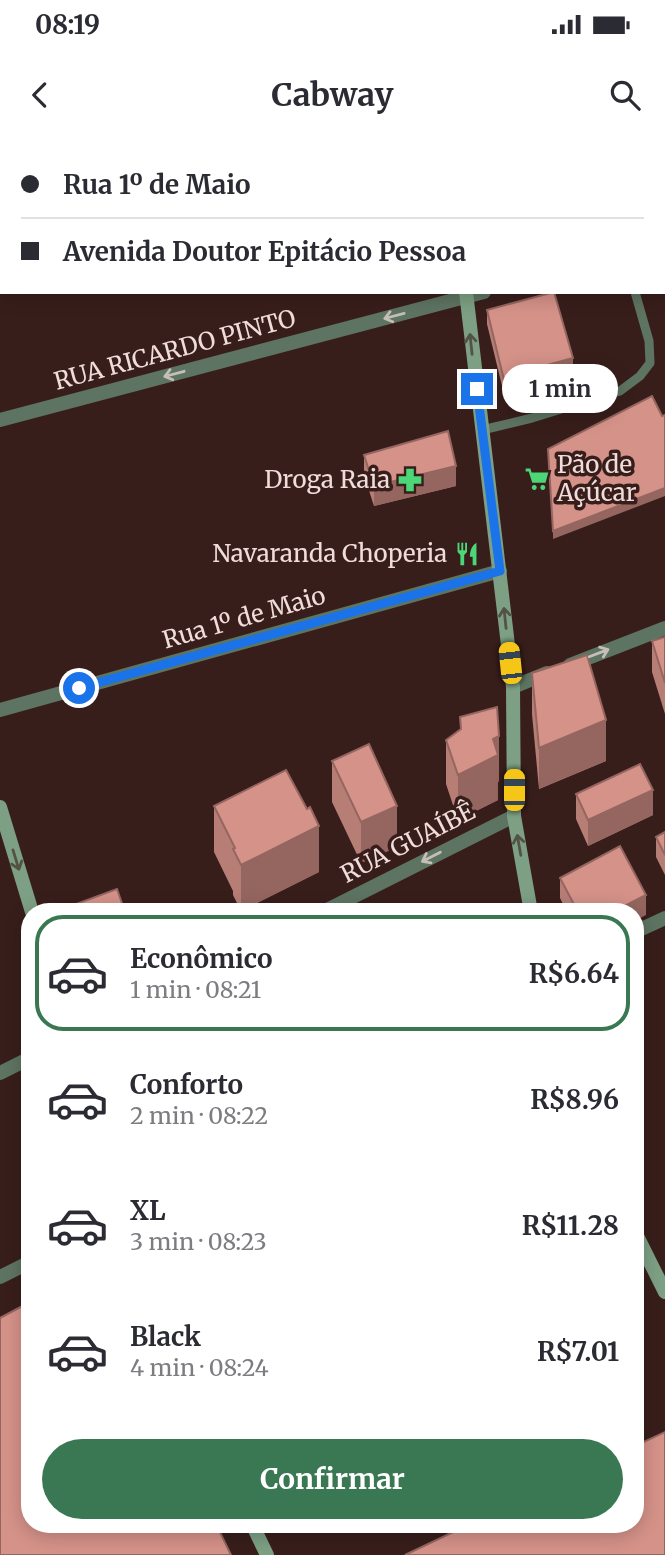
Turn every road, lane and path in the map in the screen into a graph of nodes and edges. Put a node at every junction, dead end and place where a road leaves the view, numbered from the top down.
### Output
1 (636, 294) edge
2 (466, 295) edge
3 (0, 419) edge
4 (482, 430) junction
5 (500, 571) junction
6 (665, 628) edge
7 (513, 687) junction
8 (0, 710) edge
9 (0, 807) edge
10 (514, 816) junction
11 (29, 903) edge
12 (341, 903) edge
13 (529, 903) edge
14 (665, 918) edge
15 (644, 928) edge
16 (21, 1062) edge
17 (0, 1073) edge
18 (644, 1250) edge
19 (21, 1266) edge
20 (0, 1277) edge
21 (665, 1292) edge
22 (256, 1533) edge
23 (267, 1555) edge

1 - 4 lane
2 -> 3 street, RUA RICARDO PINTO
4 -> 2 main road
4 - 5 main road
7 -> 5 main road
5 - 8 street, Rua 1º de Maio
7 -> 6 street
7 - 10 main road
9 -> 11 main road
10 -> 12 street, RUA GUAÍBÊ
13 -> 10 main road
14 - 15 street
16 - 17 street
18 - 21 main road
19 - 20 street
22 - 23 main road

